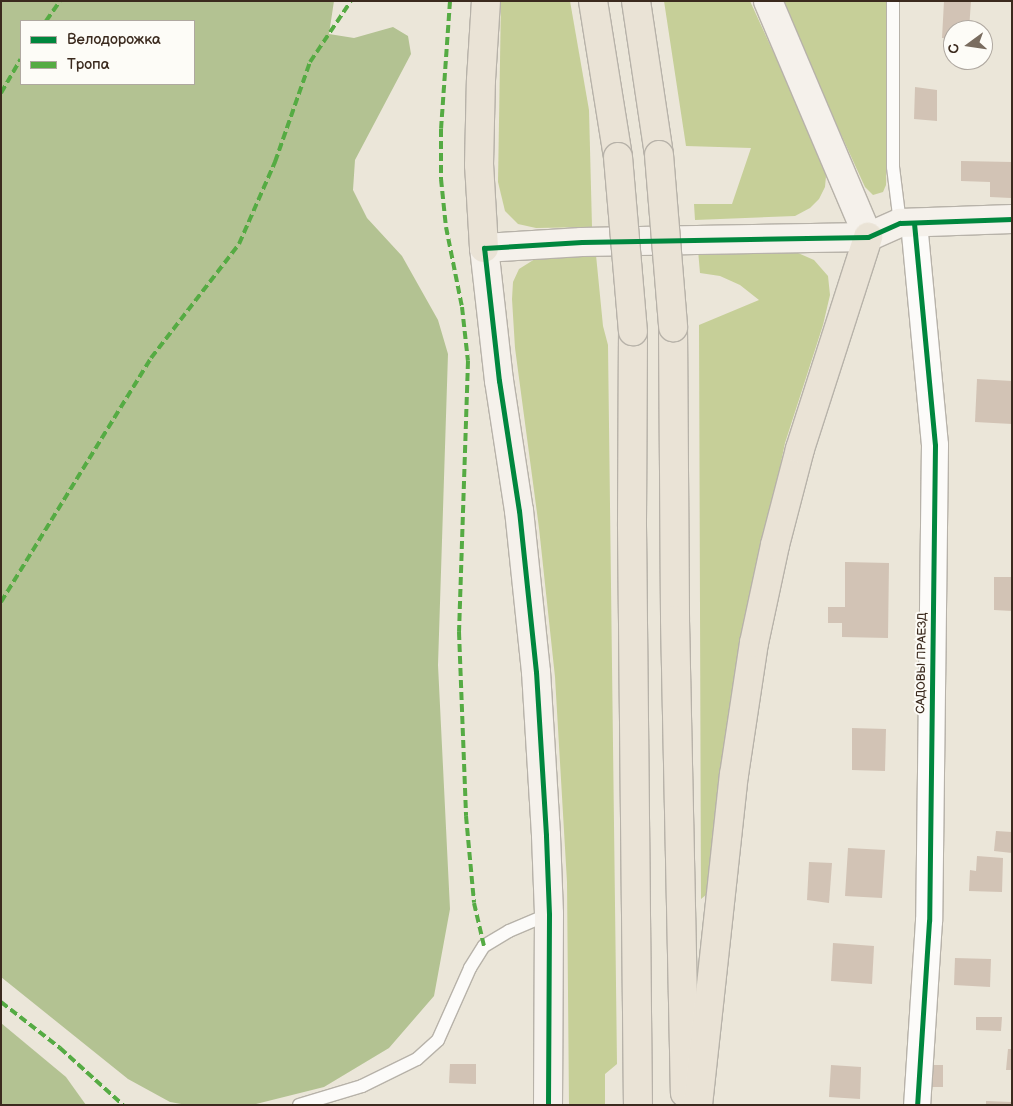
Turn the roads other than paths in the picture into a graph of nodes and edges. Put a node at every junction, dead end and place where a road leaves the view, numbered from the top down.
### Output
1 (486, 1) edge
2 (593, 1) edge
3 (636, 1) edge
4 (768, 1) edge
5 (893, 1) edge
6 (1012, 219) edge
7 (907, 223) junction
8 (868, 237) junction
9 (484, 248) junction
10 (549, 914) junction
11 (299, 1105) edge
12 (548, 1105) edge
13 (638, 1105) edge
14 (686, 1105) edge
15 (698, 1105) edge
16 (917, 1105) edge

1 - 9 highway
2 - 13 highway, bridge
3 - 14 highway, bridge
4 - 8 street
5 - 7 lane
6 - 7 street
7 - 8 street
7 - 16 street, САДОВЫ ПРАЕЗД
8 - 9 street
8 - 15 highway
9 - 10 street
10 - 11 lane
10 - 12 street

